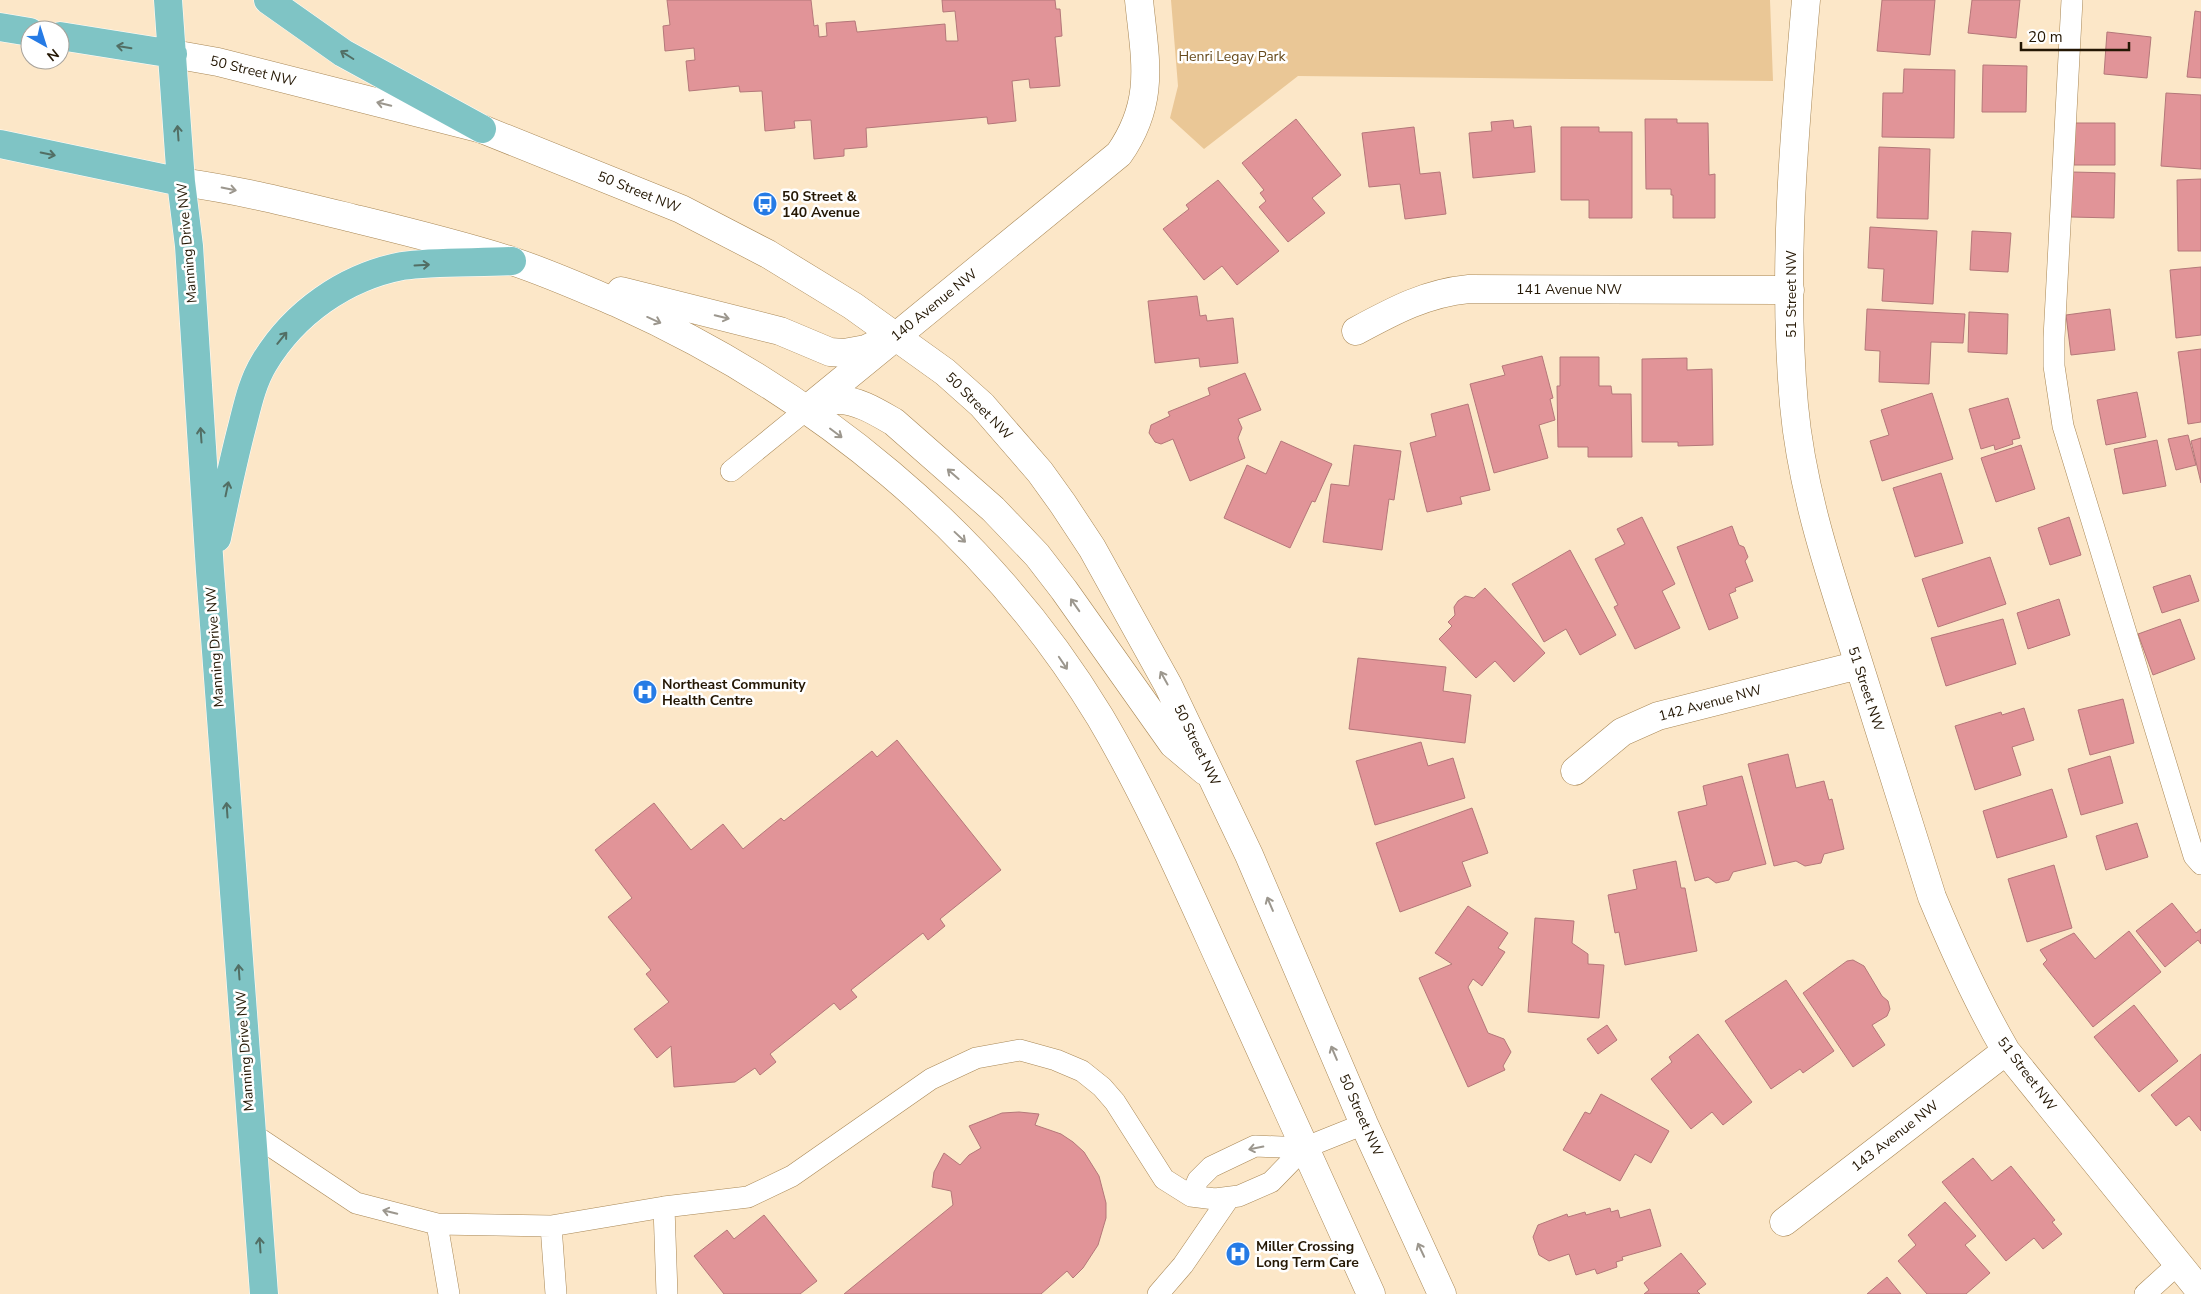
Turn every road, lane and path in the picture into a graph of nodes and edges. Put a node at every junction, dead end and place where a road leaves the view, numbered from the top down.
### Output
1 (168, 0) edge
2 (268, 0) edge
3 (1139, 0) edge
4 (1806, 0) edge
5 (2072, 0) edge
6 (0, 27) edge
7 (20, 30) edge
8 (70, 38) edge
9 (173, 54) junction
10 (482, 129) junction
11 (0, 144) edge
12 (181, 182) junction
13 (512, 261) junction
14 (539, 271) junction
15 (1790, 290) junction
16 (1356, 331) dead end
17 (896, 335) junction
18 (806, 410) junction
19 (731, 471) dead end
20 (210, 571) junction
21 (1859, 665) junction
22 (1575, 772) dead end
23 (1214, 779) junction
24 (2201, 864) edge
25 (2006, 1051) junction
26 (1364, 1124) junction
27 (251, 1133) junction
28 (1304, 1148) junction
29 (1191, 1196) junction
30 (1228, 1198) junction
31 (664, 1207) junction
32 (1784, 1222) dead end
33 (437, 1224) junction
34 (551, 1226) junction
35 (2178, 1264) junction
36 (2199, 1286) edge
37 (264, 1294) edge
38 (449, 1294) edge
39 (556, 1294) edge
40 (667, 1294) edge
41 (1158, 1294) edge
42 (1371, 1294) edge
43 (1442, 1294) edge
44 (2144, 1294) edge

1 - 9 main road, Manning Drive NW
10 -> 2 main road
3 - 17 main road, 140 Avenue NW
4 - 15 main road, 51 Street NW
5 - 24 lane
6 - 7 main road
9 -> 8 main road, 50 Street NW
10 -> 9 main road, 50 Street NW
12 -> 9 main road, Manning Drive NW
10 - 17 main road, 50 Street NW
11 -> 12 main road
12 -> 13 main road
20 -> 12 main road, Manning Drive NW
13 - 14 main road
20 -> 13 main road
14 -> 17 main road
14 -> 18 main road
15 - 16 main road, 141 Avenue NW
15 - 21 main road, 51 Street NW
17 - 18 main road, 140 Avenue NW
23 -> 17 main road, 50 Street NW
18 - 19 lane, 140 Avenue NW
23 -> 18 main road
18 -> 28 main road
27 -> 20 main road, Manning Drive NW
21 - 22 main road, 142 Avenue NW
21 - 25 main road, 51 Street NW
26 -> 23 main road, 50 Street NW
25 - 32 main road, 143 Avenue NW
25 - 35 main road, 51 Street NW
26 - 28 lane
43 -> 26 main road, 50 Street NW
33 -> 27 lane
37 -> 27 main road, Manning Drive NW
28 -> 29 lane
28 - 30 lane
28 - 42 main road
29 - 30 lane
29 - 31 lane
30 - 41 lane
31 - 34 lane
31 - 40 lane
33 - 34 lane
33 - 38 lane
34 - 39 lane
35 - 36 main road, 51 Street NW
35 - 44 lane

